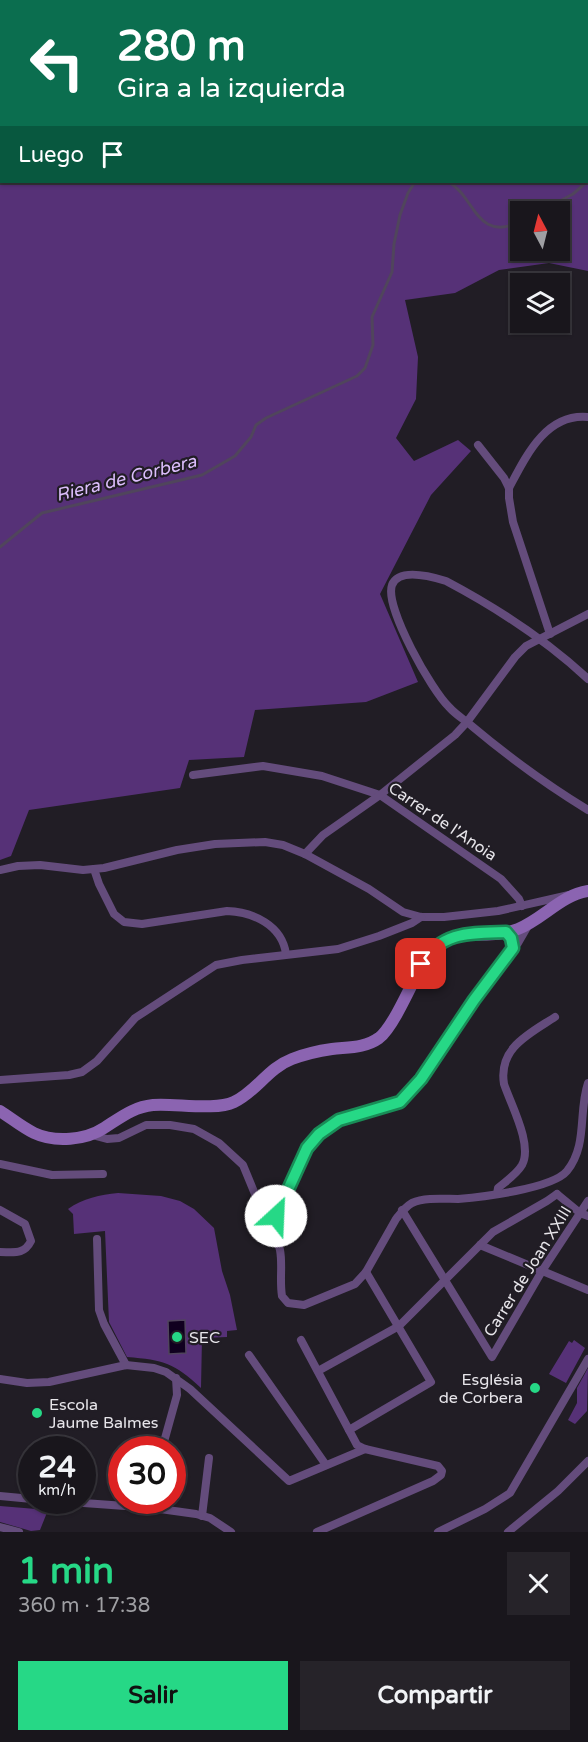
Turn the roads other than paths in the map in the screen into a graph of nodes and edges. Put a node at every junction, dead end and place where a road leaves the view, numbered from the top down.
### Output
1 (588, 417) edge
2 (478, 445) dead end
3 (509, 488) junction
4 (588, 615) edge
5 (550, 634) junction
6 (539, 639) junction
7 (588, 679) edge
8 (468, 722) junction
9 (193, 775) dead end
10 (380, 795) junction
11 (588, 810) edge
12 (305, 854) junction
13 (94, 869) junction
14 (0, 870) edge
15 (588, 891) edge
16 (575, 894) junction
17 (522, 906) junction
18 (420, 917) junction
19 (530, 924) junction
20 (506, 932) junction
21 (513, 948) junction
22 (286, 954) junction
23 (555, 1017) dead end
24 (0, 1080) edge
25 (588, 1083) edge
26 (0, 1111) edge
27 (0, 1120) edge
28 (18, 1123) junction
29 (112, 1123) junction
30 (92, 1135) junction
31 (119, 1138) junction
32 (584, 1147) edge
33 (0, 1164) edge
34 (103, 1174) dead end
35 (554, 1180) junction
36 (544, 1183) junction
37 (498, 1194) junction
38 (555, 1195) junction
39 (588, 1201) edge
40 (261, 1208) junction
41 (0, 1210) edge
42 (402, 1210) junction
43 (278, 1212) junction
44 (584, 1214) edge
45 (275, 1234) junction
46 (97, 1239) dead end
47 (480, 1245) junction
48 (0, 1252) edge
49 (542, 1271) junction
50 (366, 1272) junction
51 (446, 1281) junction
52 (588, 1290) edge
53 (399, 1326) junction
54 (301, 1340) dead end
55 (249, 1355) dead end
56 (588, 1359) edge
57 (126, 1365) junction
58 (318, 1371) junction
59 (176, 1378) junction
60 (0, 1379) edge
61 (349, 1430) junction
62 (166, 1436) edge
63 (365, 1449) junction
64 (208, 1458) dead end
65 (588, 1461) edge
66 (326, 1465) junction
67 (0, 1497) edge
68 (18, 1498) edge
69 (186, 1512) edge
70 (202, 1516) junction
71 (0, 1527) edge
72 (19, 1532) edge
73 (231, 1532) edge
74 (317, 1532) edge
75 (438, 1532) edge
76 (508, 1532) edge

1 - 3 street
2 - 3 street
3 - 5 street
4 - 5 street
5 - 6 street
6 - 7 street
6 - 8 street
6 - 8 street
8 - 10 street
8 - 11 street
9 - 10 street, Carrer de l'Anoia
10 - 12 street
10 - 17 street, Carrer de l'Anoia
12 - 13 street
12 - 18 street
13 - 14 street
13 - 22 street
15 - 16 street
16 - 17 street
16 - 19 street
17 - 18 street
18 - 22 street
19 - 20 street
19 - 21 street
20 - 21 street
20 - 29 street
21 - 43 street
22 - 24 street
23 - 37 street
25 - 32 street
26 - 28 street
27 - 28 street
28 - 30 street
29 - 30 street
29 - 31 street
30 - 31 street
31 - 40 street
32 - 35 street
33 - 34 street
35 - 36 street
35 - 38 street
36 - 37 street
36 - 38 street
37 - 42 street
38 - 44 street
38 - 47 street
39 - 44 street, Carrer de Joan XXIII
40 - 43 street
40 - 45 street
41 - 48 street
42 - 50 street
42 - 51 street
43 - 45 street
44 - 49 street, Carrer de Joan XXIII
45 - 50 street
46 - 57 street
47 - 49 street
47 - 51 street
49 - 51 street, Carrer de Joan XXIII
49 - 52 street
50 - 53 street
51 - 53 street
53 - 58 street
53 - 61 street
54 - 58 street
55 - 66 street
56 - 75 street
57 - 59 street
57 - 60 street
58 - 61 street
59 - 62 street
59 - 66 street
61 - 63 street
63 - 66 street
63 - 74 street
64 - 70 street
65 - 76 street
67 - 68 street
69 - 70 street
70 - 73 street
71 - 72 street

